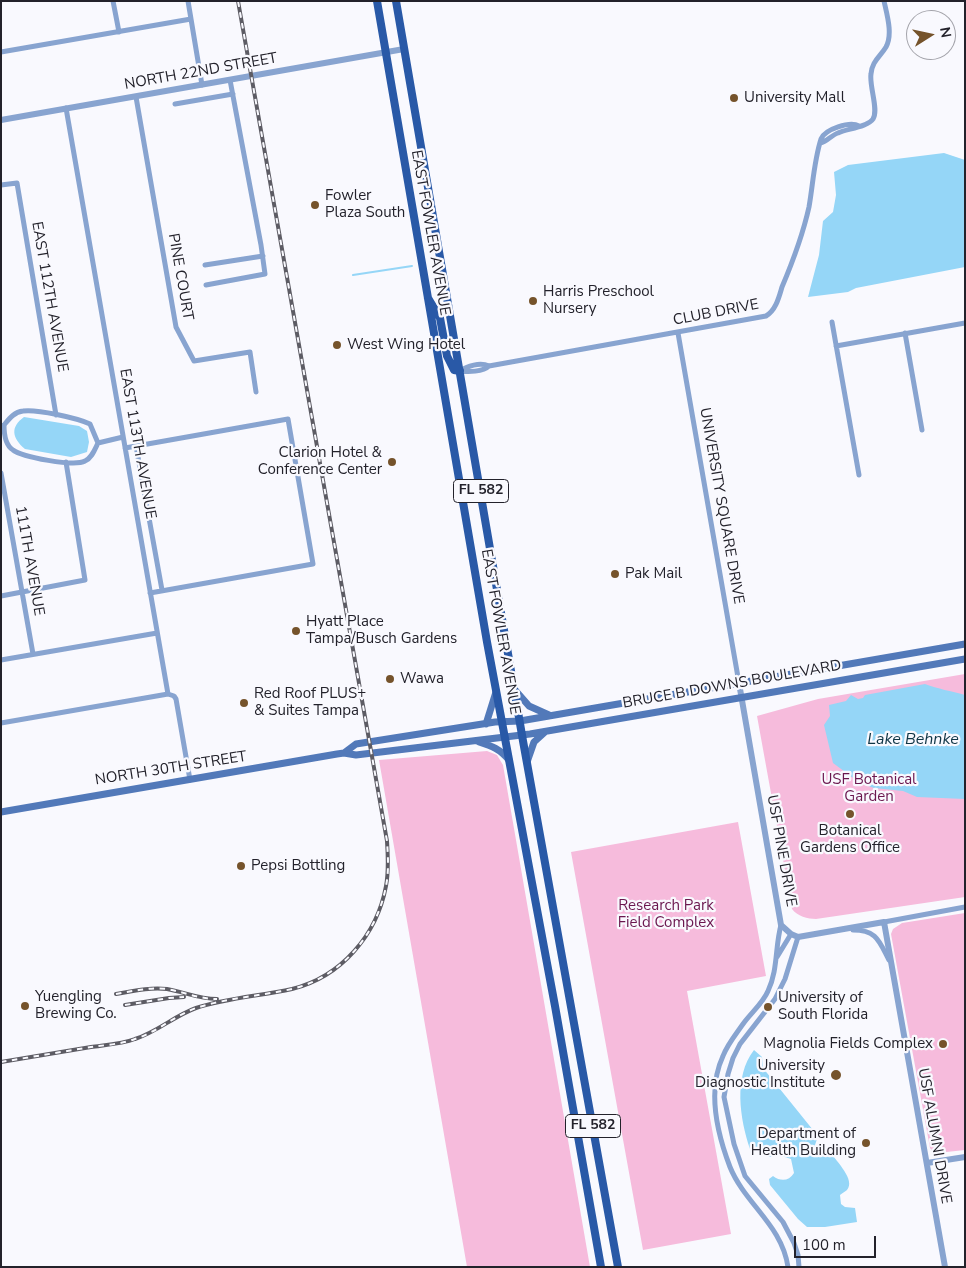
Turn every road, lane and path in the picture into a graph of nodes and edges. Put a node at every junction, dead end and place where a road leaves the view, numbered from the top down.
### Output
1 (113, 1) edge
2 (188, 1) edge
3 (377, 1) edge
4 (396, 1) edge
5 (884, 1) edge
6 (191, 19) junction
7 (119, 32) junction
8 (404, 49) junction
9 (1, 52) edge
10 (386, 53) junction
11 (230, 80) junction
12 (202, 85) junction
13 (233, 94) junction
14 (136, 97) junction
15 (175, 104) dead end
16 (66, 108) junction
17 (1, 120) edge
18 (1, 185) edge
19 (263, 256) junction
20 (205, 265) dead end
21 (206, 285) dead end
22 (427, 296) junction
23 (832, 322) dead end
24 (965, 323) edge
25 (678, 333) junction
26 (905, 333) junction
27 (836, 346) junction
28 (460, 371) junction
29 (256, 392) dead end
30 (56, 415) junction
31 (3, 426) edge
32 (922, 430) dead end
33 (123, 437) junction
34 (98, 443) junction
35 (136, 446) junction
36 (125, 448) junction
37 (66, 462) junction
38 (1, 472) edge
39 (859, 475) dead end
40 (162, 590) junction
41 (22, 592) junction
42 (150, 592) junction
43 (1, 596) edge
44 (157, 633) junction
45 (965, 644) edge
46 (33, 654) junction
47 (965, 659) edge
48 (1, 660) edge
49 (739, 683) junction
50 (515, 690) junction
51 (496, 691) junction
52 (168, 694) junction
53 (741, 698) junction
54 (552, 716) junction
55 (520, 721) junction
56 (502, 722) junction
57 (1, 723) edge
58 (486, 724) junction
59 (548, 730) junction
60 (522, 735) junction
61 (505, 737) junction
62 (477, 741) junction
63 (344, 753) junction
64 (509, 760) junction
65 (527, 762) junction
66 (190, 780) junction
67 (1, 812) edge
68 (965, 907) edge
69 (884, 922) junction
70 (781, 925) junction
71 (838, 930) junction
72 (790, 934) junction
73 (798, 937) junction
74 (776, 959) junction
75 (891, 964) junction
76 (774, 976) junction
77 (785, 979) junction
78 (728, 1120) junction
79 (718, 1123) junction
80 (965, 1157) edge
81 (926, 1163) junction
82 (601, 1267) edge
83 (618, 1267) edge
84 (788, 1267) edge
85 (800, 1267) edge
86 (945, 1267) edge

1 - 7 street
2 - 6 street
3 - 10 main road, EAST FOWLER AVENUE / FL 582
4 - 8 main road, EAST FOWLER AVENUE / FL 582
5 - 25 street, CLUB DRIVE
6 - 7 street
6 - 12 street
7 - 9 street
8 - 10 street, NORTH 22ND STREET
8 - 28 main road, EAST FOWLER AVENUE / FL 582
10 - 11 street, NORTH 22ND STREET
10 - 22 main road, EAST FOWLER AVENUE / FL 582
11 - 12 street, NORTH 22ND STREET
11 - 13 street
12 - 14 street, NORTH 22ND STREET
13 - 15 street
13 - 19 street
14 - 16 street, NORTH 22ND STREET
14 - 29 street, PINE COURT
16 - 17 street, NORTH 22ND STREET
16 - 33 street, EAST 113TH AVENUE
18 - 30 street, EAST 112TH AVENUE
19 - 20 street
19 - 21 street
22 - 28 main road
22 - 51 main road, EAST FOWLER AVENUE / FL 582
23 - 27 street
24 - 26 street
25 - 28 street, CLUB DRIVE
25 - 49 street, UNIVERSITY SQUARE DRIVE
26 - 27 street
26 - 32 street
27 - 39 street
28 - 50 main road, EAST FOWLER AVENUE / FL 582
30 - 31 street
30 - 34 street
31 - 37 street
33 - 34 street
33 - 36 street, EAST 113TH AVENUE
34 - 37 street
35 - 36 street
35 - 40 street
35 - 40 street
36 - 42 street, EAST 113TH AVENUE
37 - 41 street
38 - 41 street, 111TH AVENUE
40 - 42 street
41 - 43 street
41 - 46 street, 111TH AVENUE
42 - 44 street, EAST 113TH AVENUE
44 - 46 street
44 - 52 street, EAST 113TH AVENUE
45 - 49 main road, BRUCE B DOWNS BOULEVARD
46 - 48 street
47 - 53 main road, BRUCE B DOWNS BOULEVARD
49 - 53 street, USF PINE DRIVE
49 - 54 main road, BRUCE B DOWNS BOULEVARD
50 - 54 main road
50 - 55 main road, EAST FOWLER AVENUE / FL 582
51 - 56 main road, EAST FOWLER AVENUE / FL 582
51 - 58 main road
52 - 57 street
52 - 66 street, EAST 113TH AVENUE
53 - 59 main road, BRUCE B DOWNS BOULEVARD
53 - 70 street, USF PINE DRIVE
54 - 55 main road, BRUCE B DOWNS BOULEVARD
55 - 56 main road, NORTH 30TH STREET
55 - 60 main road, EAST FOWLER AVENUE / FL 582
56 - 58 main road, NORTH 30TH STREET
56 - 61 main road, EAST FOWLER AVENUE / FL 582
58 - 63 main road, NORTH 30TH STREET
59 - 60 main road, BRUCE B DOWNS BOULEVARD
59 - 65 main road
60 - 61 main road, BRUCE B DOWNS BOULEVARD
60 - 65 main road, EAST FOWLER AVENUE / FL 582
61 - 62 main road, NORTH 30TH STREET
61 - 64 main road, EAST FOWLER AVENUE / FL 582
62 - 63 main road, NORTH 30TH STREET
62 - 64 main road
63 - 66 main road, NORTH 30TH STREET
64 - 82 main road, EAST FOWLER AVENUE / FL 582
65 - 83 main road, EAST FOWLER AVENUE / FL 582
66 - 67 main road, NORTH 30TH STREET
68 - 69 street
69 - 71 street
69 - 75 street, USF ALUMNI DRIVE
70 - 72 street, USF PINE DRIVE
70 - 74 street
71 - 73 street
71 - 75 street
72 - 73 street, USF PINE DRIVE
72 - 74 street
73 - 77 street
74 - 76 street
75 - 81 street, USF ALUMNI DRIVE
76 - 77 street
76 - 79 street
77 - 78 street
78 - 79 street
78 - 85 street
79 - 84 street
80 - 81 street
81 - 86 street, USF ALUMNI DRIVE

